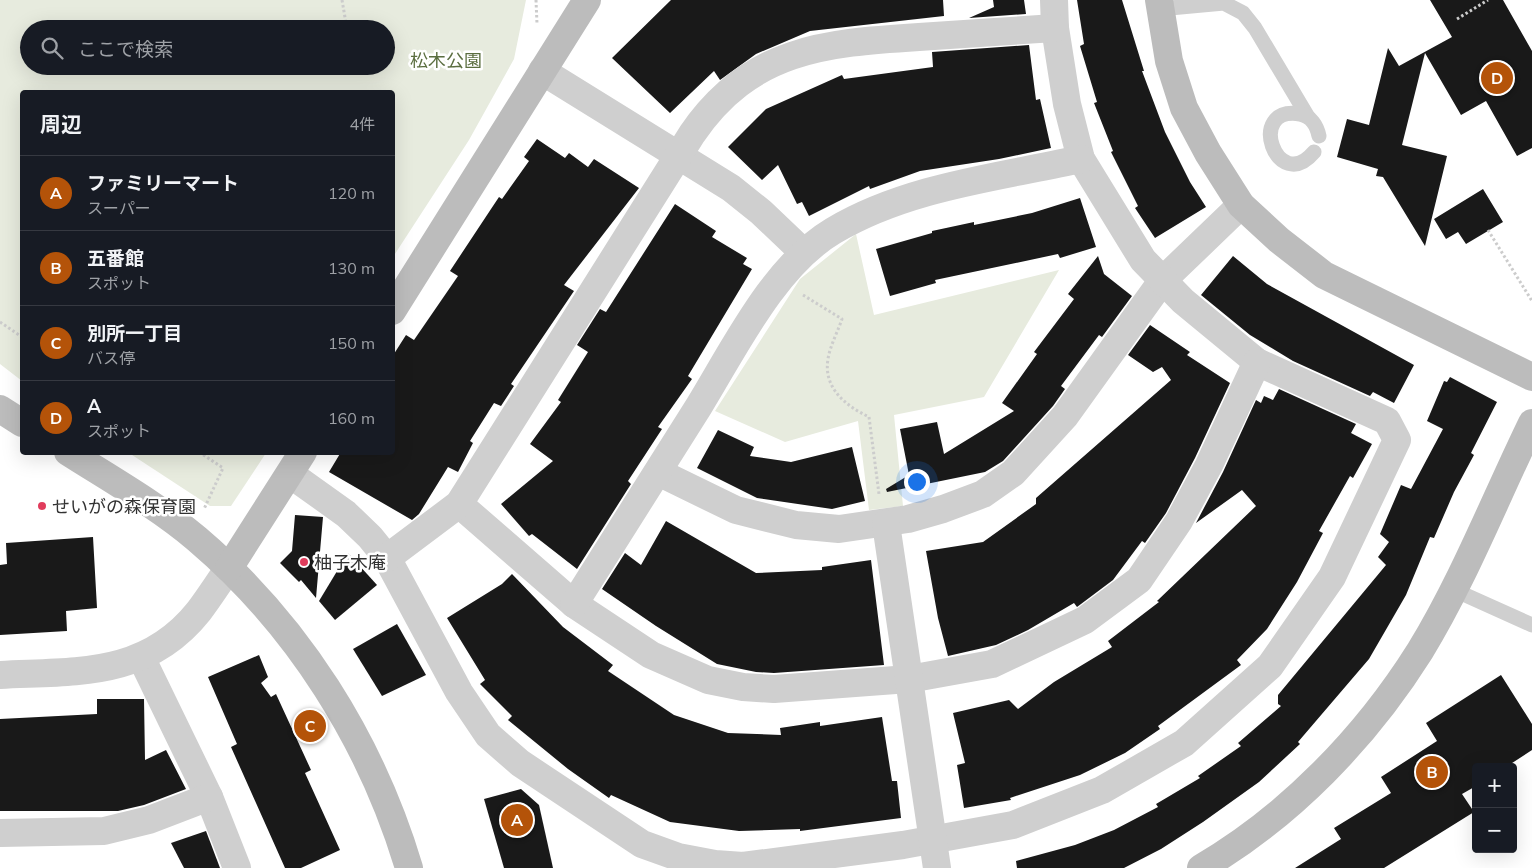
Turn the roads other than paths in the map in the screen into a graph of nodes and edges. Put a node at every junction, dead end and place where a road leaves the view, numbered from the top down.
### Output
1 (587, 0) edge
2 (1054, 0) edge
3 (1202, 2) edge
4 (1159, 4) edge
5 (1055, 28) junction
6 (542, 72) junction
7 (1308, 117) junction
8 (1319, 136) dead end
9 (1314, 152) dead end
10 (678, 156) junction
11 (1082, 159) junction
12 (1241, 205) junction
13 (803, 252) junction
14 (1162, 281) junction
15 (395, 306) edge
16 (1257, 362) junction
17 (1532, 377) edge
18 (0, 409) edge
19 (20, 422) edge
20 (1532, 423) edge
21 (73, 455) edge
22 (297, 463) edge
23 (658, 472) junction
24 (459, 504) junction
25 (883, 512) junction
26 (387, 558) junction
27 (229, 568) junction
28 (1452, 589) junction
29 (574, 604) junction
30 (1532, 625) edge
31 (141, 657) junction
32 (0, 674) edge
33 (909, 679) junction
34 (209, 797) junction
35 (0, 833) edge
36 (933, 841) junction
37 (237, 868) edge
38 (409, 868) edge
39 (937, 868) edge
40 (1201, 868) edge

1 - 6 street
2 - 5 street
3 - 4 lane
3 - 7 lane
4 - 12 street
5 - 10 street
5 - 11 street
6 - 10 street
6 - 15 street
7 - 8 lane
7 - 9 lane
10 - 13 street
10 - 24 street
11 - 13 street
11 - 14 street
12 - 14 street
12 - 17 street
13 - 23 street
14 - 16 street
14 - 25 street
16 - 33 street
16 - 36 street
18 - 19 street
20 - 28 street
21 - 27 street
22 - 26 street
22 - 27 street
23 - 25 street
23 - 29 street
24 - 26 street
24 - 29 street
25 - 33 street
26 - 36 street
27 - 31 street
27 - 38 street
28 - 30 lane
28 - 40 street
29 - 33 street
31 - 32 street
31 - 34 street
33 - 36 street
34 - 35 street
34 - 37 street
36 - 39 street

